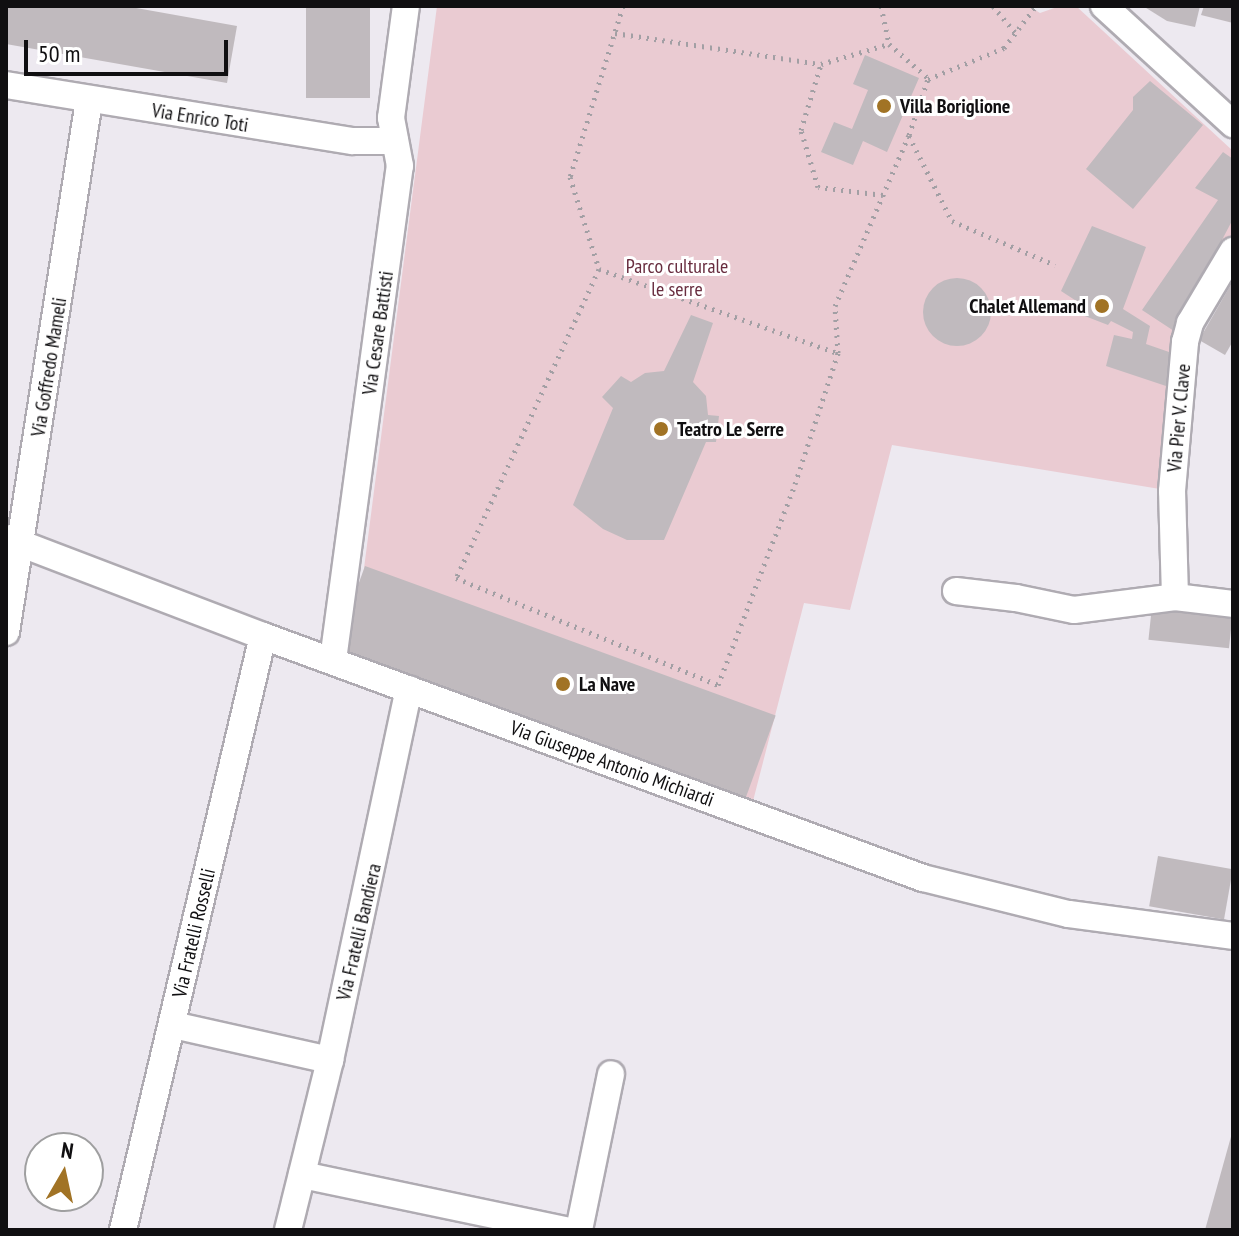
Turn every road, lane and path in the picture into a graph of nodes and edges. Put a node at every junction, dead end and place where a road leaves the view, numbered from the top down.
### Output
1 (406, 6) edge
2 (623, 6) edge
3 (881, 6) edge
4 (993, 6) edge
5 (1036, 6) edge
6 (1104, 6) edge
7 (1015, 32) junction
8 (615, 33) junction
9 (889, 44) junction
10 (821, 64) junction
11 (928, 79) junction
12 (6, 85) edge
13 (89, 101) junction
14 (1233, 124) edge
15 (909, 135) junction
16 (395, 141) junction
17 (883, 195) junction
18 (1233, 251) edge
19 (1055, 265) dead end
20 (599, 269) junction
21 (838, 353) junction
22 (14, 540) edge
23 (956, 591) dead end
24 (1175, 597) junction
25 (1233, 604) edge
26 (6, 632) edge
27 (263, 636) junction
28 (333, 660) junction
29 (409, 689) junction
30 (1233, 936) edge
31 (173, 1025) junction
32 (330, 1060) junction
33 (611, 1074) dead end
34 (302, 1175) junction
35 (123, 1230) edge
36 (288, 1230) edge
37 (566, 1230) edge
38 (579, 1230) edge

1 - 16 street, Via Cesare Battisti
2 - 8 path
3 - 9 path
4 - 7 path
5 - 7 path
6 - 14 street
7 - 11 path
8 - 10 path
8 - 20 path
9 - 10 path
9 - 11 path
10 - 17 path
11 - 15 path
12 - 13 street, Via Enrico Toti
13 - 16 street, Via Enrico Toti
13 - 22 street, Via Goffredo Mameli
15 - 17 path
15 - 19 path
16 - 28 street, Via Cesare Battisti
17 - 21 path
18 - 24 street, Via Pier V. Clave
20 - 21 path
20 - 21 path
22 - 26 street, Via Goffredo Mameli
22 - 27 street, Via Giuseppe Antonio Michiardi
23 - 24 street
24 - 25 street
27 - 28 street, Via Giuseppe Antonio Michiardi
27 - 31 street, Via Fratelli Rosselli
28 - 29 street, Via Giuseppe Antonio Michiardi
29 - 30 street, Via Giuseppe Antonio Michiardi
29 - 32 street, Via Fratelli Bandiera
31 - 32 street
31 - 35 street, Via Fratelli Rosselli
32 - 34 street, Via Fratelli Bandiera
33 - 38 street
34 - 36 street, Via Fratelli Bandiera
34 - 37 street

